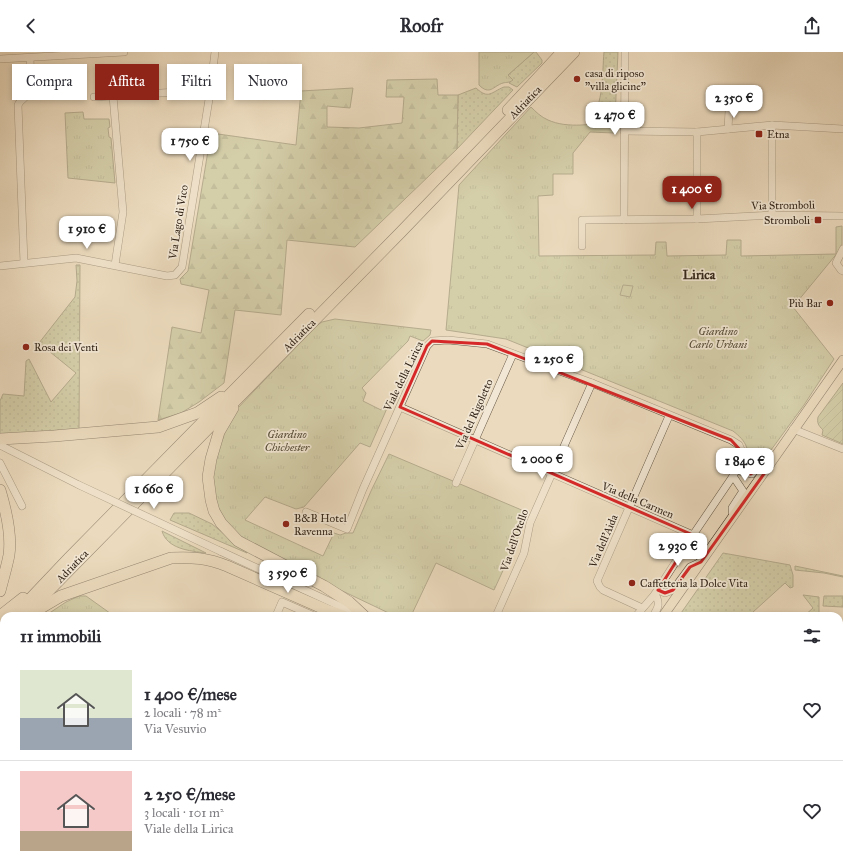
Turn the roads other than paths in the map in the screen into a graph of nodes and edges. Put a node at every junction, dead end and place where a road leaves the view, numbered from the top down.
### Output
1 (124, 52) edge
2 (214, 52) edge
3 (562, 52) edge
4 (574, 52) edge
5 (625, 52) edge
6 (1, 57) edge
7 (30, 58) junction
8 (213, 64) edge
9 (113, 100) edge
10 (209, 100) edge
11 (729, 111) dead end
12 (772, 125) junction
13 (728, 129) junction
14 (843, 129) edge
15 (624, 132) junction
16 (697, 132) junction
17 (772, 215) junction
18 (843, 216) edge
19 (697, 219) junction
20 (624, 220) junction
21 (582, 246) dead end
22 (843, 249) edge
23 (24, 263) junction
24 (115, 265) junction
25 (0, 266) edge
26 (843, 271) edge
27 (513, 354) junction
28 (843, 360) edge
29 (592, 383) junction
30 (235, 395) junction
31 (400, 407) junction
32 (669, 416) junction
33 (793, 429) junction
34 (0, 439) edge
35 (475, 441) junction
36 (0, 445) edge
37 (843, 449) edge
38 (0, 463) edge
39 (771, 464) junction
40 (734, 473) junction
41 (553, 474) junction
42 (456, 483) dead end
43 (0, 490) edge
44 (22, 506) dead end
45 (628, 508) junction
46 (306, 512) dead end
47 (733, 517) junction
48 (692, 535) junction
49 (68, 558) junction
50 (701, 562) junction
51 (0, 591) edge
52 (657, 592) junction
53 (642, 608) junction
54 (5, 612) edge
55 (18, 612) edge
56 (28, 612) edge
57 (36, 612) edge
58 (278, 612) edge
59 (305, 612) edge
60 (324, 612) edge
61 (352, 612) edge
62 (360, 612) edge
63 (498, 612) edge
64 (639, 612) edge
65 (656, 612) edge
66 (666, 612) edge

1 - 7 street
2 - 8 street, Via Lago di Vico
3 - 30 highway, Adriatica
4 - 30 highway, Adriatica
5 - 15 street
6 - 7 street
7 - 23 street
9 - 24 street
10 - 24 street, Via Lago di Vico
11 - 13 street
12 - 13 street
12 - 14 street
12 - 17 street
13 - 16 street
15 - 16 street
15 - 20 street
16 - 19 street
17 - 18 street, Via Stromboli
17 - 19 street, Via Stromboli
19 - 20 street, Via Stromboli
20 - 21 street, Via Stromboli
22 - 26 street
23 - 24 street
23 - 25 street
27 - 29 street, Viale della Lirica
27 - 31 street, Viale della Lirica
27 - 35 street, Via del Rigoletto
28 - 33 main road
29 - 32 street, Viale della Lirica
29 - 41 street, Via dell'Otello
30 - 34 highway
30 - 49 highway, Adriatica
30 - 56 highway, Adriatica
30 - 62 highway
31 - 35 street, Via della Carmen
31 - 46 street, Viale della Lirica
32 - 40 street, Viale della Lirica
32 - 45 street, Via dell'Aida
33 - 37 street
33 - 39 main road
35 - 41 street, Via della Carmen
35 - 42 street, Via del Rigoletto
36 - 61 street, bridge
38 - 44 street
39 - 40 street
39 - 47 main road
40 - 47 street
40 - 48 street, Viale della Lirica
41 - 45 street, Via della Carmen
41 - 63 street, Via dell'Otello
43 - 51 highway
45 - 48 street, Via della Carmen
45 - 53 street, Via dell'Aida
47 - 50 main road
48 - 52 street, Viale della Lirica
49 - 54 highway
49 - 55 highway, Adriatica
50 - 52 street
50 - 66 main road
52 - 53 street, Viale della Lirica
52 - 65 street
53 - 64 street, Viale della Lirica
57 - 60 highway
58 - 59 street

